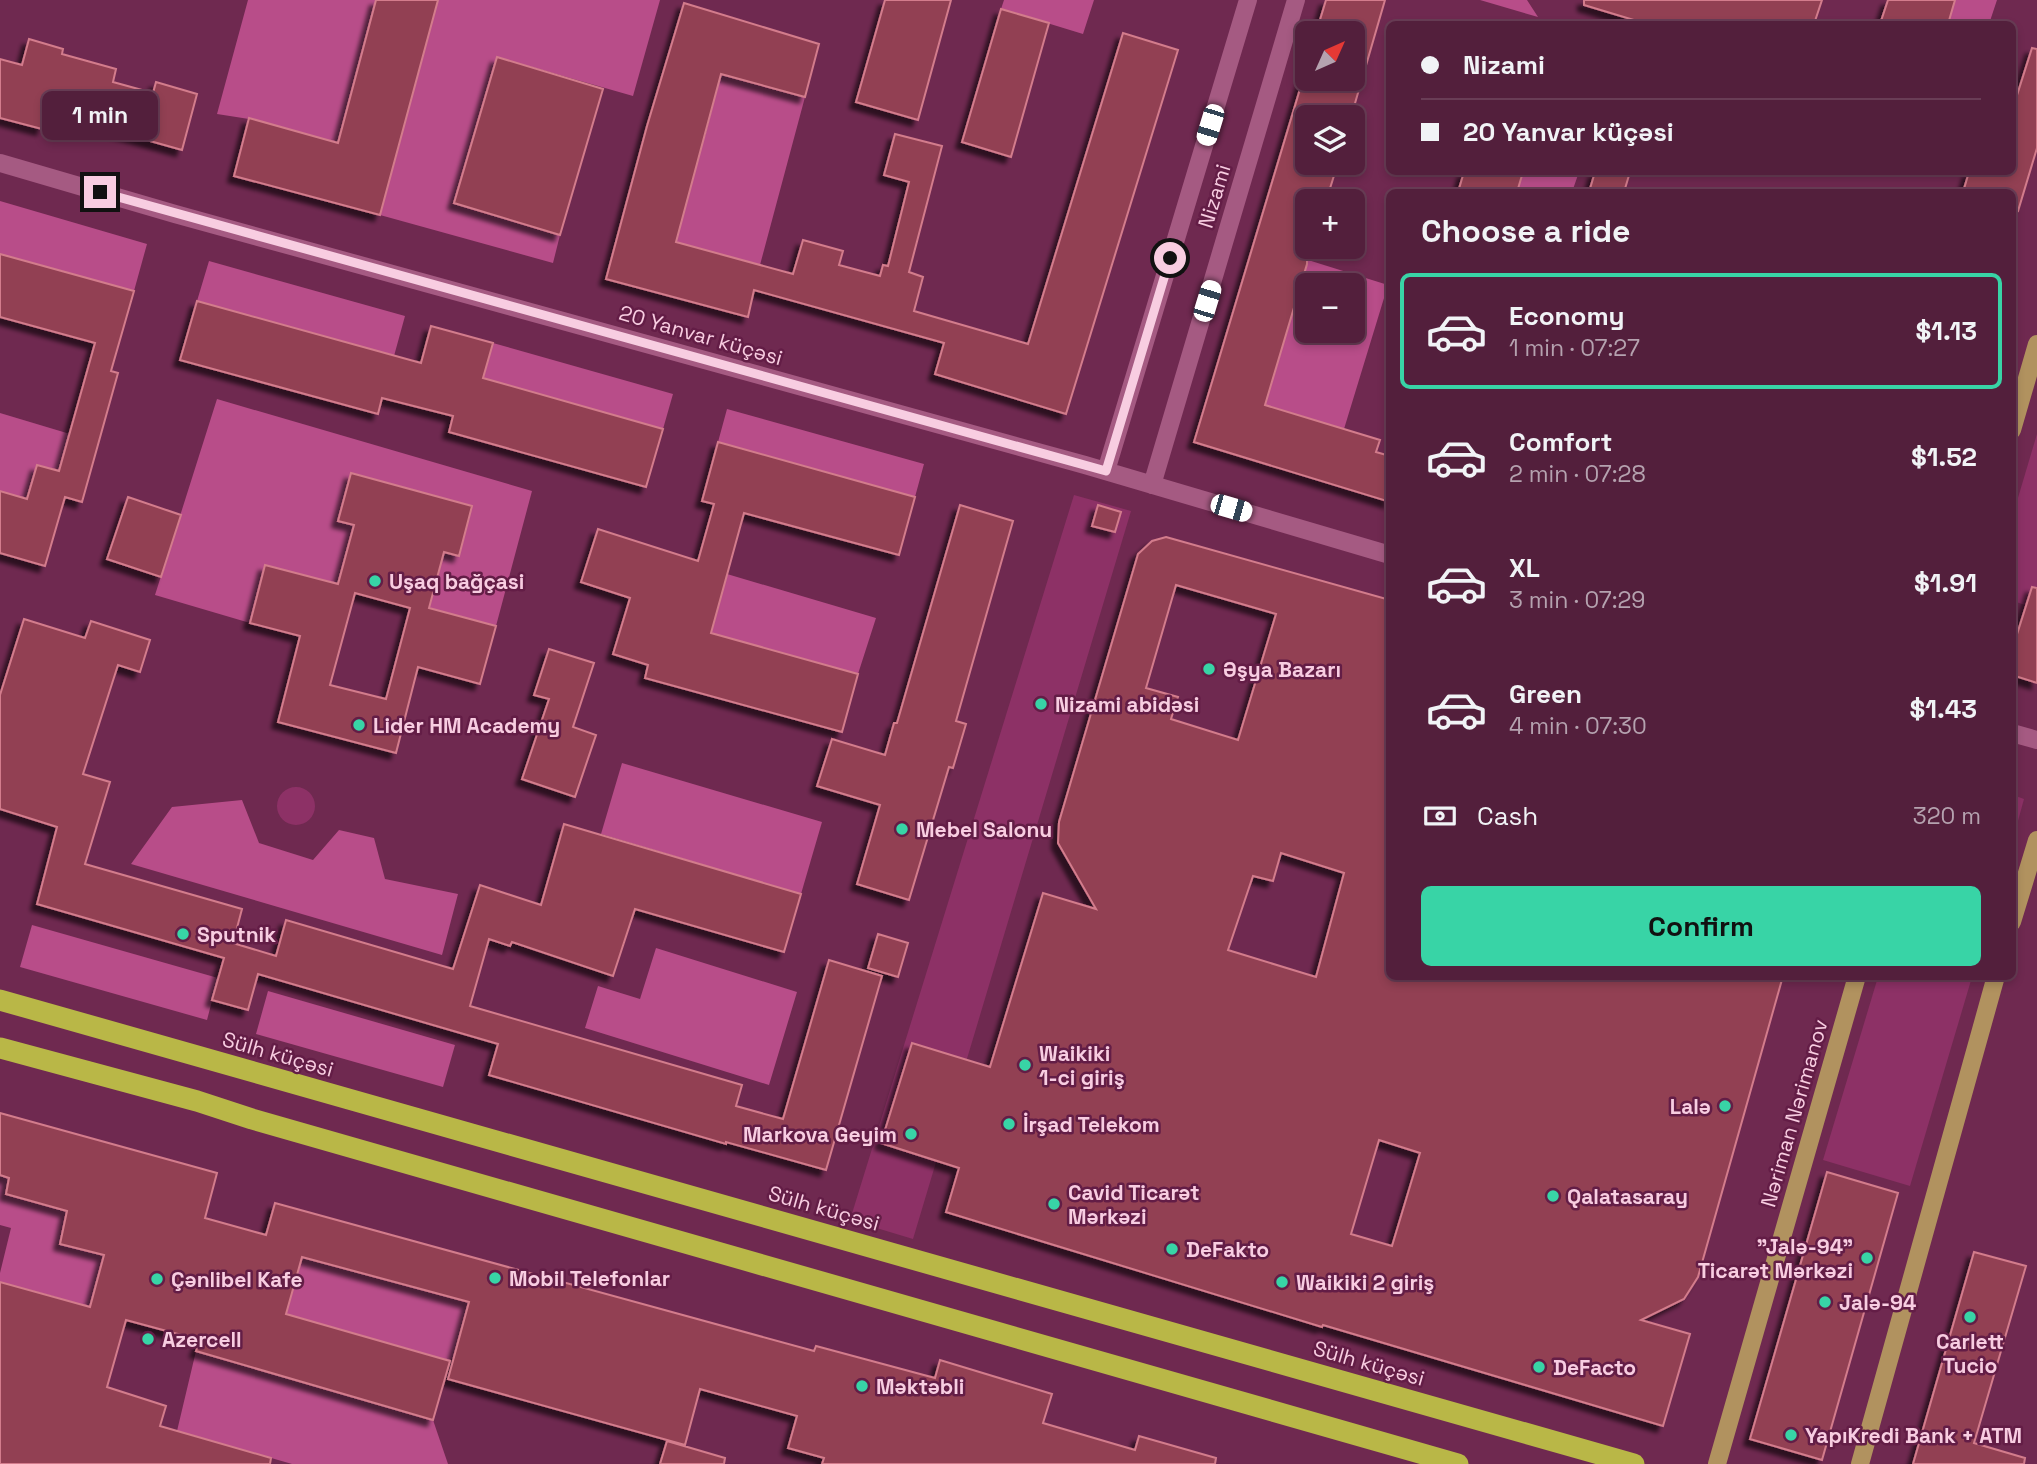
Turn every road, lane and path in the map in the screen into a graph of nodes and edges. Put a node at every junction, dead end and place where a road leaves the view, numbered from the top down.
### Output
1 (1248, 0) edge
2 (1296, 0) edge
3 (0, 163) edge
4 (2037, 344) edge
5 (2016, 416) edge
6 (1106, 471) junction
7 (1152, 485) junction
8 (1386, 554) edge
9 (2016, 734) edge
10 (2037, 740) edge
11 (2037, 840) edge
12 (2016, 909) edge
13 (1856, 980) edge
14 (1995, 980) edge
15 (0, 1000) edge
16 (0, 1048) edge
17 (1458, 1464) edge
18 (1634, 1464) edge
19 (1717, 1464) edge
20 (1860, 1464) edge

1 - 6 street, Nizami
2 - 7 street, Nizami
3 - 6 street, 20 Yanvar küçəsi
4 - 5 main road
6 - 7 street, 20 Yanvar küçəsi
7 - 8 street, 20 Yanvar küçəsi
9 - 10 street
11 - 12 main road
13 - 19 main road, Nəriman Nərimanov
14 - 20 main road
15 - 18 highway, Sülh küçəsi
16 - 17 highway

